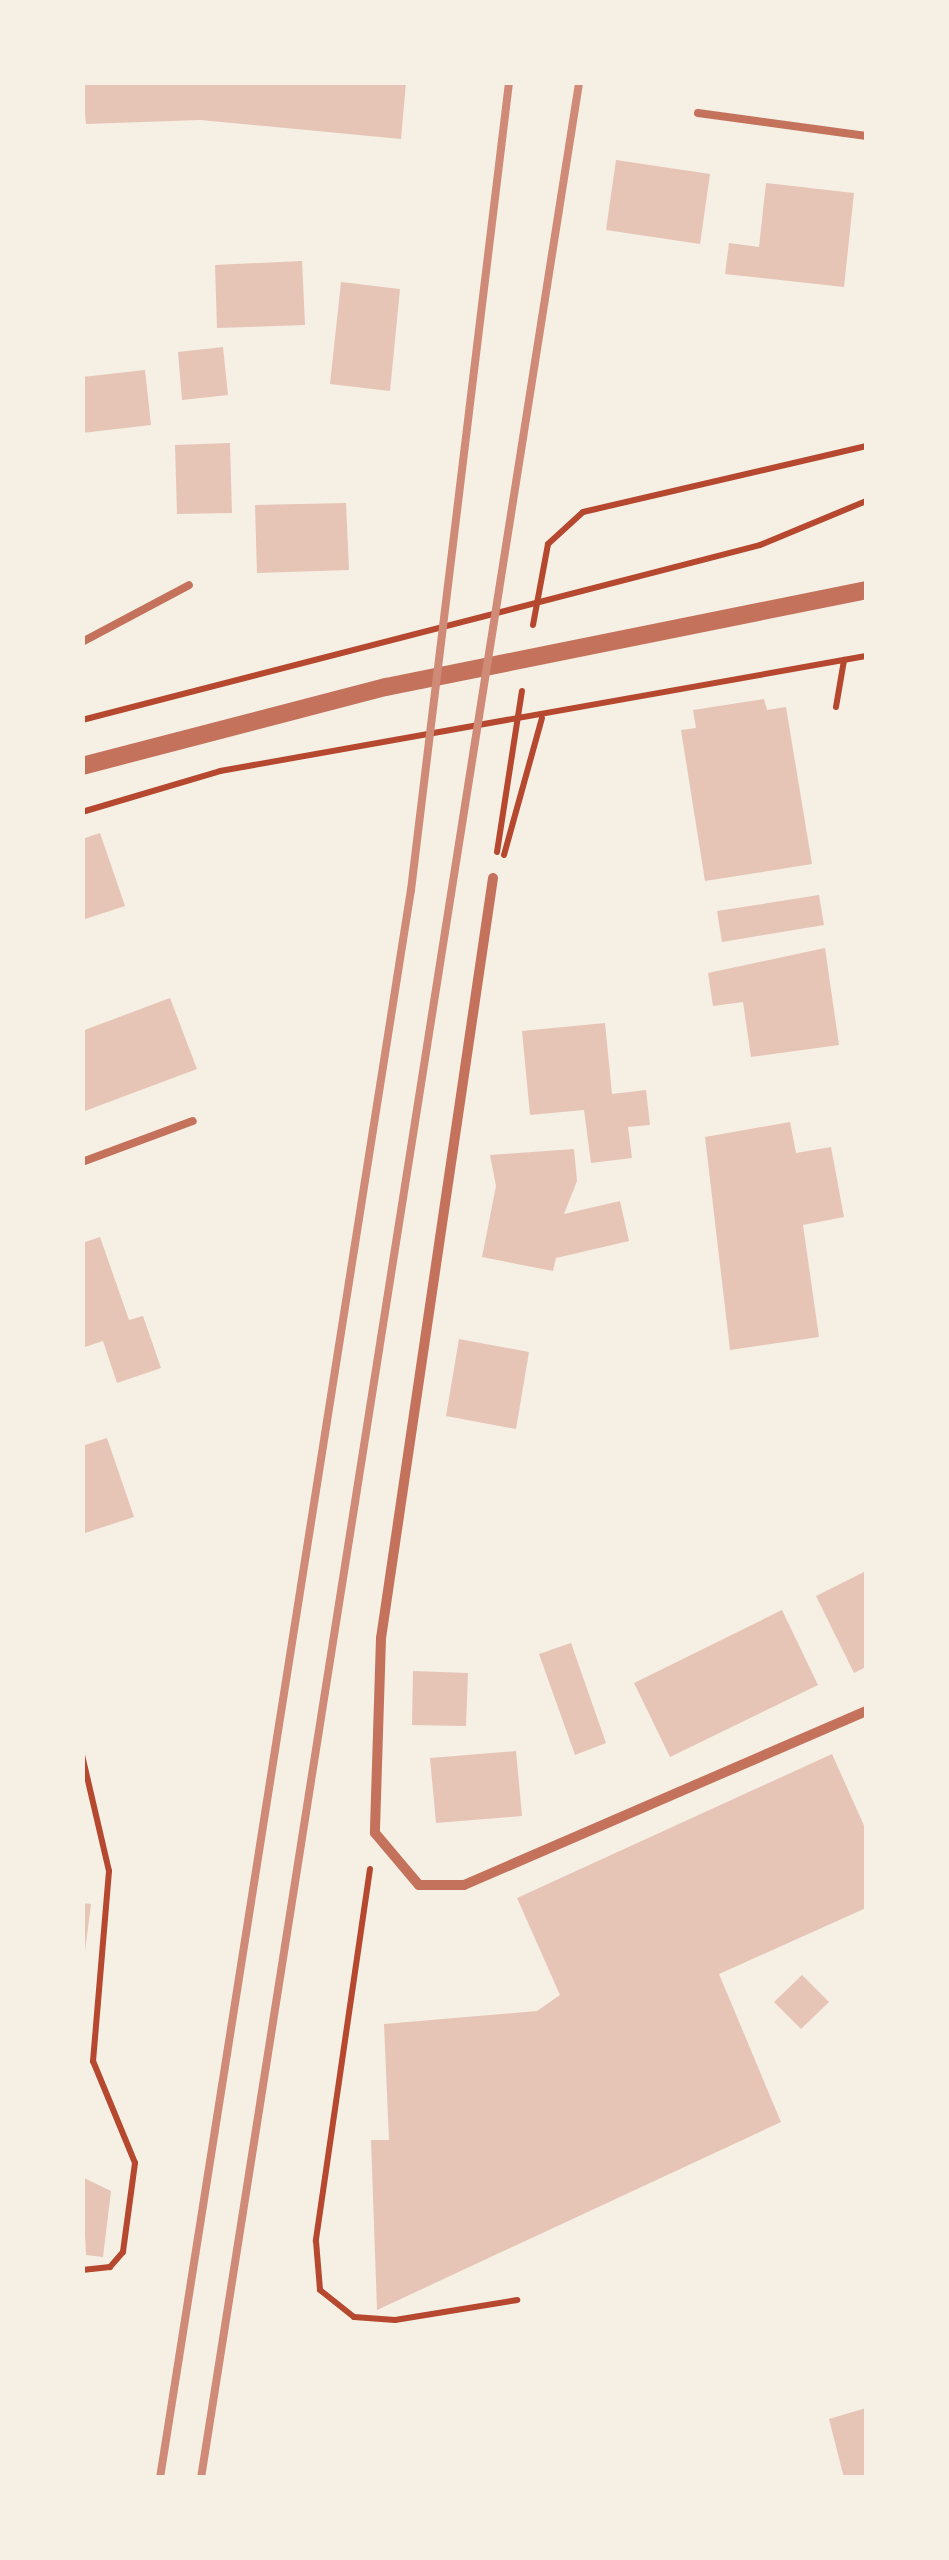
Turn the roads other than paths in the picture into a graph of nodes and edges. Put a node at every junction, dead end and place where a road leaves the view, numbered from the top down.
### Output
1 (698, 113) dead end
2 (866, 136) edge
3 (189, 585) dead end
4 (866, 590) edge
5 (82, 642) edge
6 (82, 766) edge
7 (493, 878) dead end
8 (193, 1121) dead end
9 (82, 1162) edge
10 (866, 1711) edge

1 - 2 lane
3 - 5 lane
4 - 6 street
7 - 10 street
8 - 9 lane

